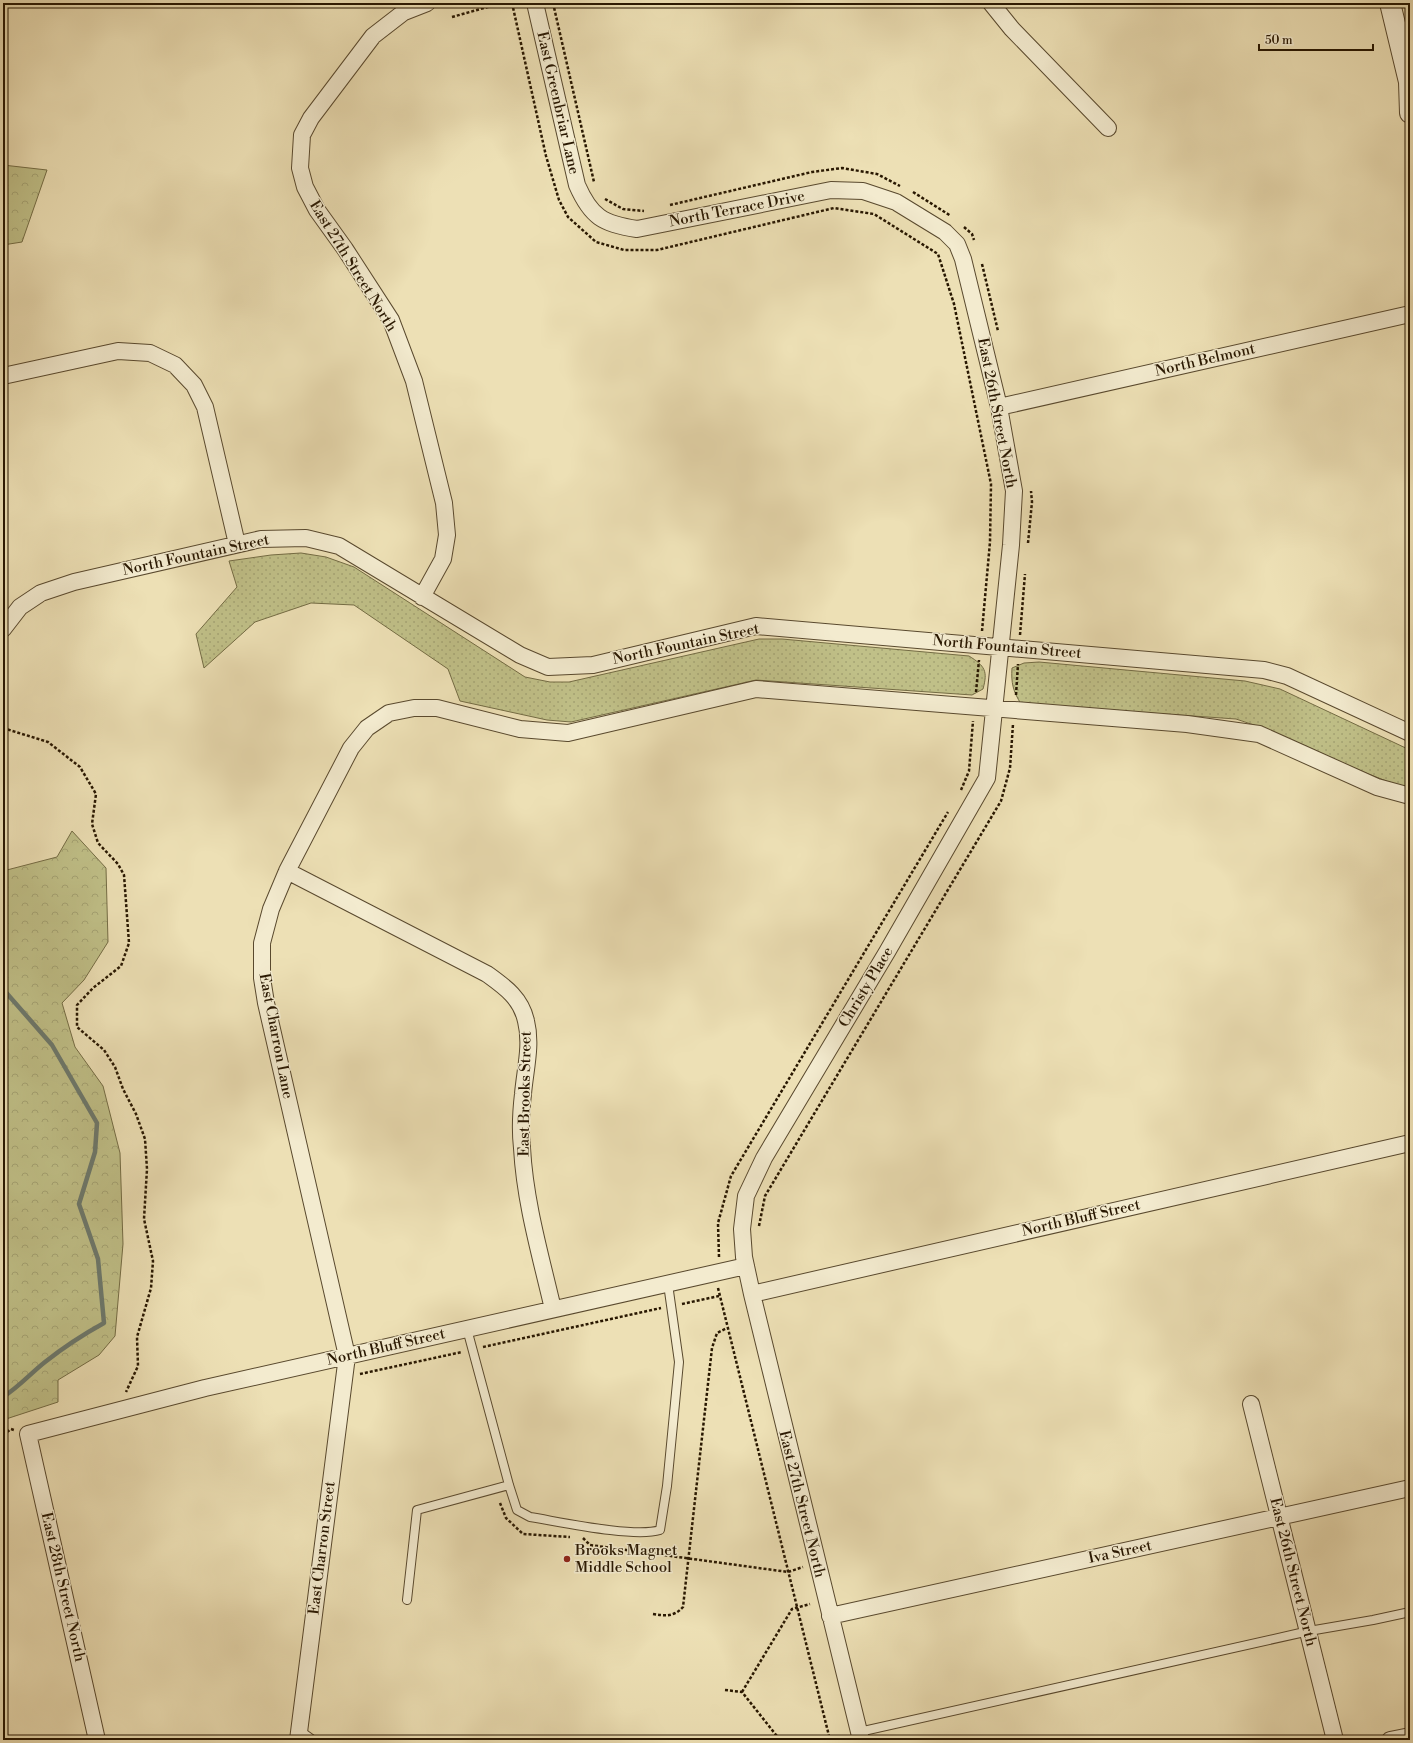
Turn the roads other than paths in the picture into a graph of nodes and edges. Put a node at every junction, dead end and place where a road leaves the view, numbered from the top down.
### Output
1 (427, 3) edge
2 (535, 3) edge
3 (991, 3) edge
4 (1390, 3) edge
5 (1410, 113) edge
6 (1108, 128) dead end
7 (585, 202) joint
8 (896, 202) joint
9 (1410, 314) edge
10 (3, 376) edge
11 (999, 407) junction
12 (237, 544) junction
13 (422, 597) junction
14 (3, 629) edge
15 (1001, 647) junction
16 (994, 708) junction
17 (1410, 734) edge
18 (1410, 796) edge
19 (286, 871) junction
20 (1410, 1143) edge
21 (746, 1266) junction
22 (668, 1284) junction
23 (752, 1294) junction
24 (553, 1310) junction
25 (467, 1329) junction
26 (346, 1356) junction
27 (1251, 1404) dead end
28 (28, 1434) joint
29 (508, 1485) junction
30 (1410, 1488) edge
31 (1279, 1516) junction
32 (407, 1600) dead end
33 (1410, 1612) edge
34 (830, 1616) junction
35 (1308, 1631) junction
36 (299, 1735) edge
37 (860, 1736) edge
38 (1410, 1736) edge
39 (98, 1740) edge
40 (313, 1740) edge
41 (1335, 1740) edge
42 (1390, 1740) edge

1 - 13 street, East 27th Street North
2 - 7 street, East Greenbriar Lane
3 - 6 street
4 - 5 street
7 - 8 street, North Terrace Drive
8 - 11 street, East 26th Street North
9 - 11 street, North Belmont
10 - 12 street
11 - 15 street, East 26th Street North
12 - 13 street, North Fountain Street
12 - 14 street, North Fountain Street
13 - 15 street, North Fountain Street
15 - 16 street, East 26th Street North
15 - 17 street, North Fountain Street
16 - 18 street
16 - 19 street, East Charron Lane
16 - 21 street, Christy Place
19 - 24 street, East Brooks Street
19 - 26 street, East Charron Lane
20 - 23 street, North Bluff Street
21 - 22 street, North Bluff Street
21 - 23 street, East 27th Street North
22 - 24 street, North Bluff Street
22 - 29 lane
23 - 34 street, East 27th Street North
24 - 25 street, North Bluff Street
25 - 26 street, North Bluff Street
25 - 29 lane
26 - 28 street, North Bluff Street
26 - 36 street, East Charron Street
27 - 31 street, East 26th Street North
28 - 39 street, East 28th Street North
29 - 32 lane
30 - 31 street, Iva Street
31 - 34 street, Iva Street
31 - 35 street, East 26th Street North
33 - 35 lane
34 - 37 street, East 27th Street North
35 - 37 lane
35 - 41 street, East 26th Street North
36 - 40 lane
38 - 42 street

